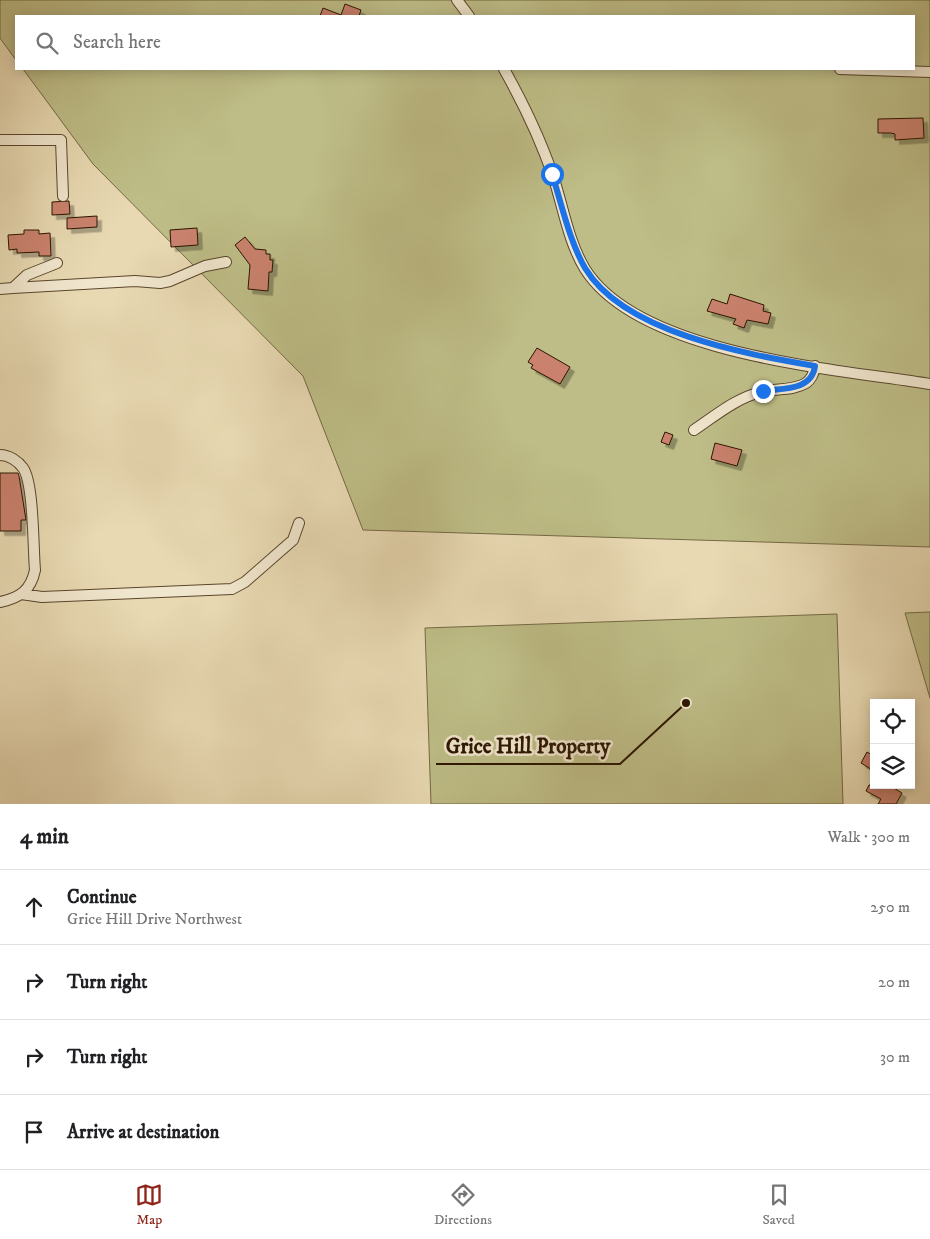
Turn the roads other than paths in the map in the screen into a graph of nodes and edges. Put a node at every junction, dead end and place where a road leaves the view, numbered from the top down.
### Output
1 (458, 0) edge
2 (468, 15) edge
3 (505, 70) edge
4 (870, 70) edge
5 (930, 72) edge
6 (0, 140) edge
7 (63, 196) dead end
8 (226, 262) dead end
9 (57, 263) dead end
10 (0, 288) edge
11 (13, 288) junction
12 (815, 366) junction
13 (930, 384) edge
14 (694, 430) dead end
15 (0, 455) edge
16 (299, 523) dead end
17 (21, 594) junction
18 (0, 602) edge

1 - 2 street
3 - 12 street
4 - 5 street
6 - 7 street
8 - 11 street
9 - 11 street
10 - 11 street
12 - 13 street
12 - 14 street
15 - 17 street
16 - 17 street
17 - 18 street

